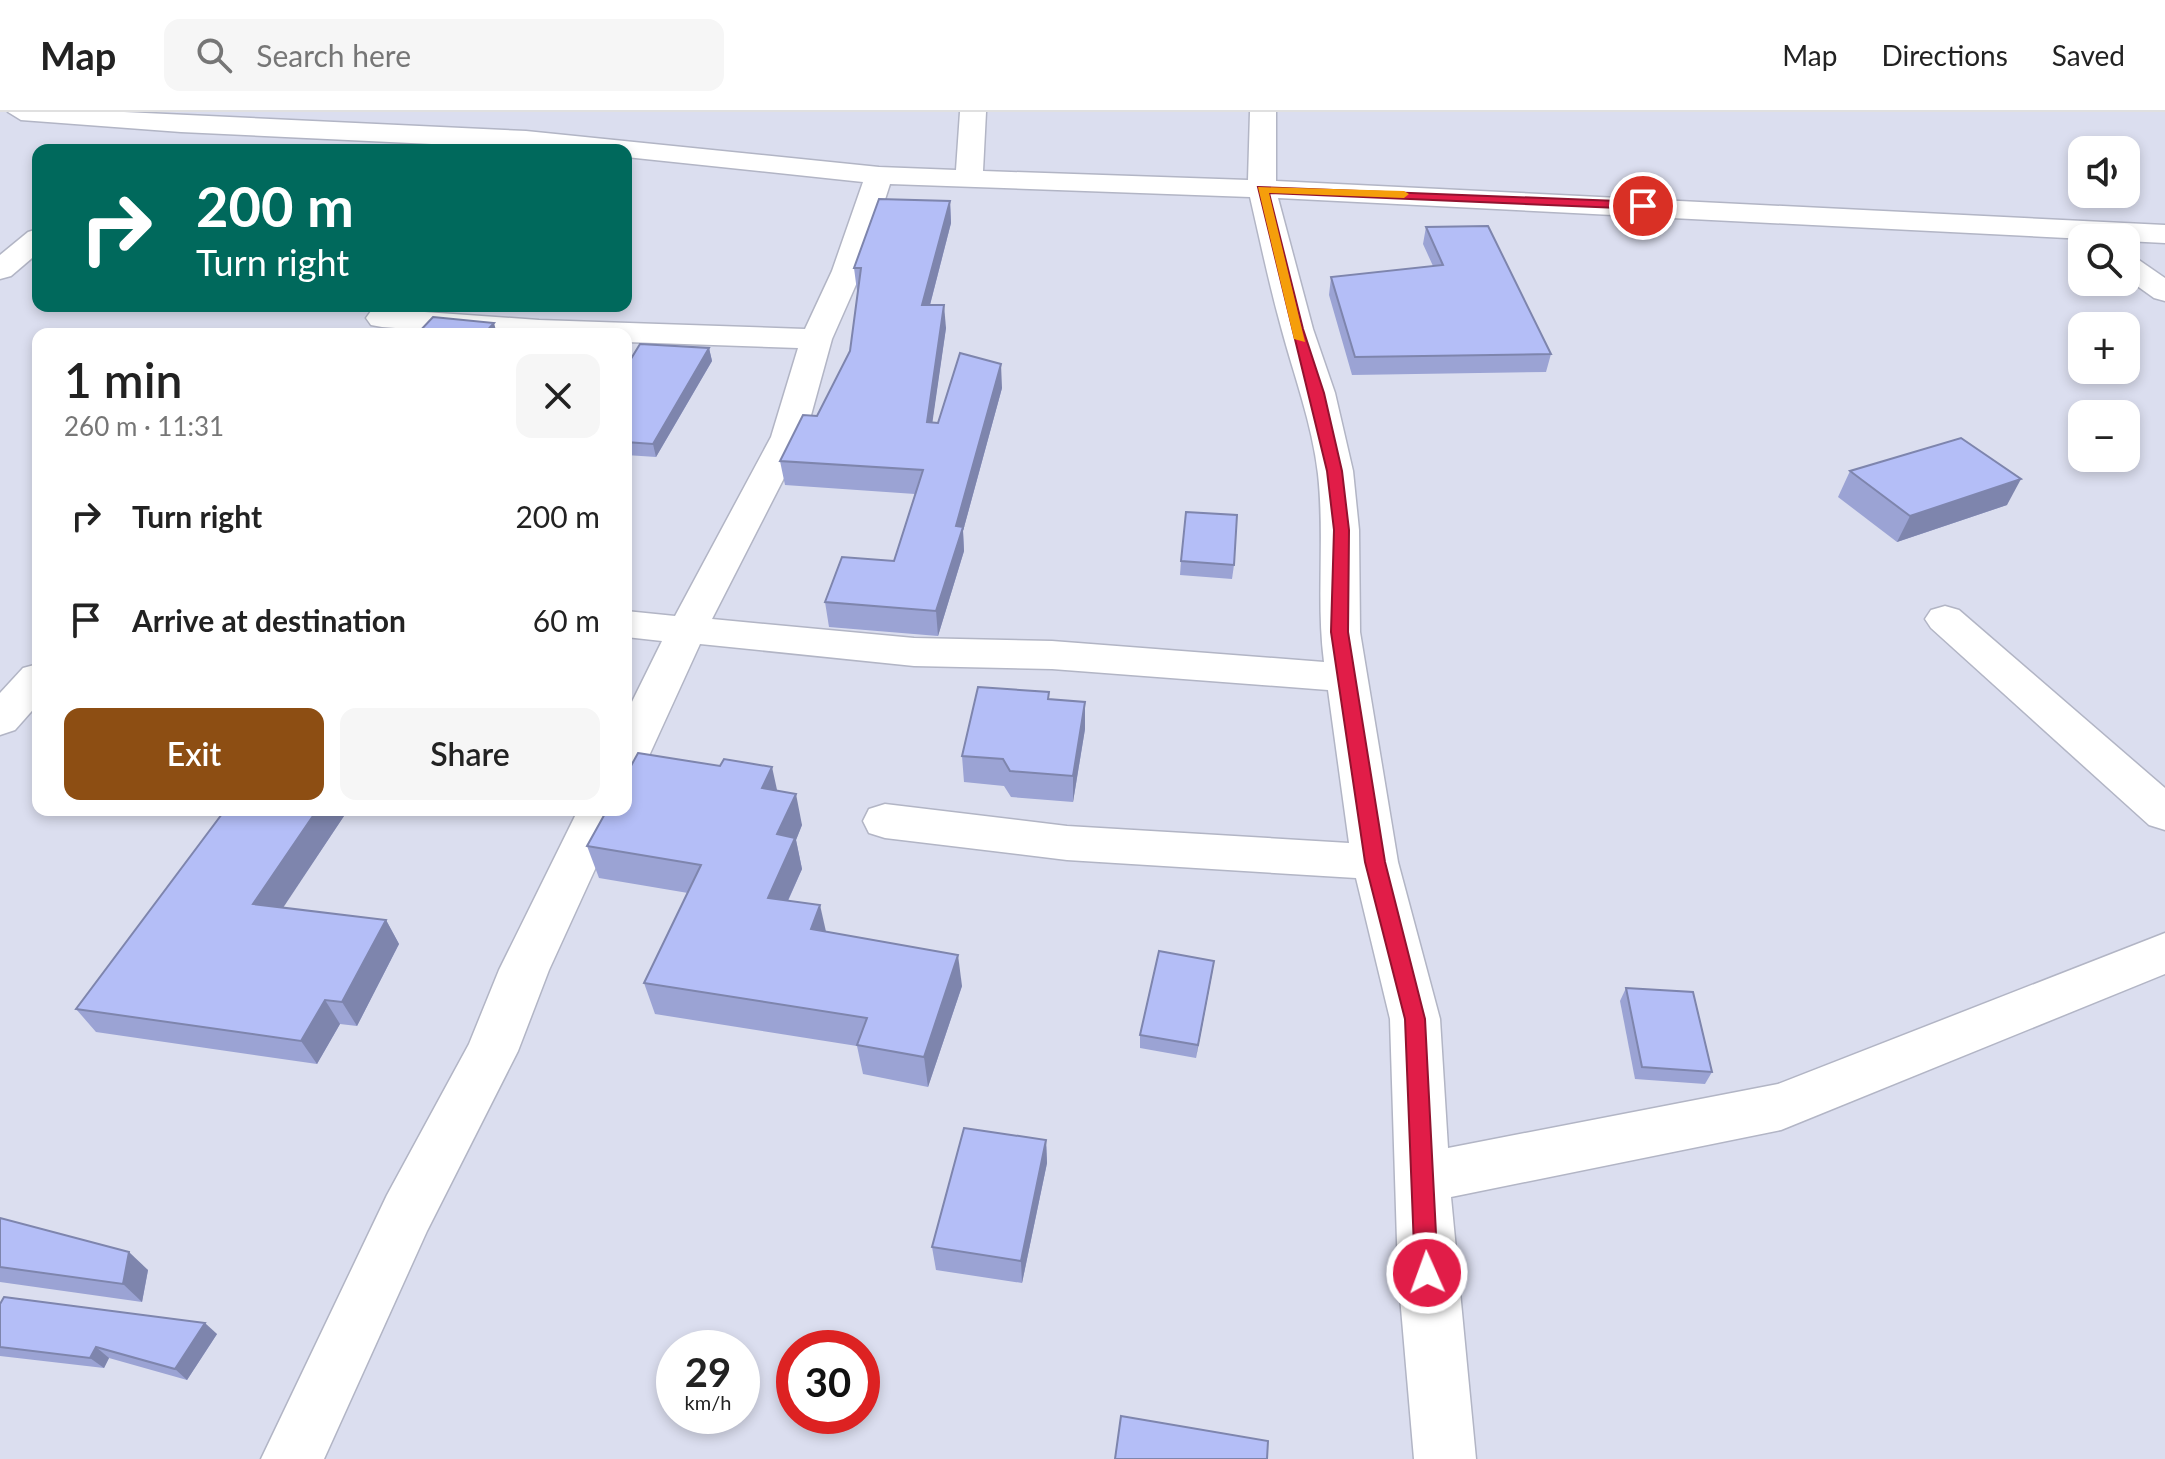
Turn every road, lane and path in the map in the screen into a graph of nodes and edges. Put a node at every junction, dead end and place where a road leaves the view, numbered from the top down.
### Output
1 (21, 112) edge
2 (550, 112) edge
3 (973, 112) edge
4 (1263, 112) edge
5 (181, 124) junction
6 (156, 144) edge
7 (522, 144) edge
8 (632, 154) edge
9 (879, 175) junction
10 (969, 179) junction
11 (1262, 190) junction
12 (2068, 233) edge
13 (2140, 234) edge
14 (2165, 234) edge
15 (32, 243) edge
16 (0, 270) edge
17 (2140, 274) edge
18 (2165, 292) edge
19 (380, 319) edge
20 (534, 328) edge
21 (632, 333) edge
22 (816, 339) junction
23 (1945, 619) dead end
24 (632, 625) edge
25 (686, 632) junction
26 (1348, 678) junction
27 (32, 685) edge
28 (0, 720) edge
29 (632, 745) edge
30 (2165, 813) edge
31 (597, 816) edge
32 (885, 821) dead end
33 (1375, 862) junction
34 (2165, 953) edge
35 (1423, 1178) junction
36 (292, 1459) edge
37 (1445, 1459) edge

1 - 5 street
2 - 7 street
3 - 10 street
4 - 11 street
5 - 6 street
5 - 7 street
8 - 9 street
9 - 10 street
9 - 22 street
10 - 11 street
11 - 12 street
11 - 26 street
13 - 14 street
15 - 16 street
17 - 18 street
19 - 20 street
21 - 22 street
22 - 25 street
23 - 30 street
24 - 25 street
25 - 26 street
25 - 29 street
26 - 33 street
27 - 28 street
31 - 36 street
32 - 33 street
33 - 35 street
34 - 35 street
35 - 37 street

